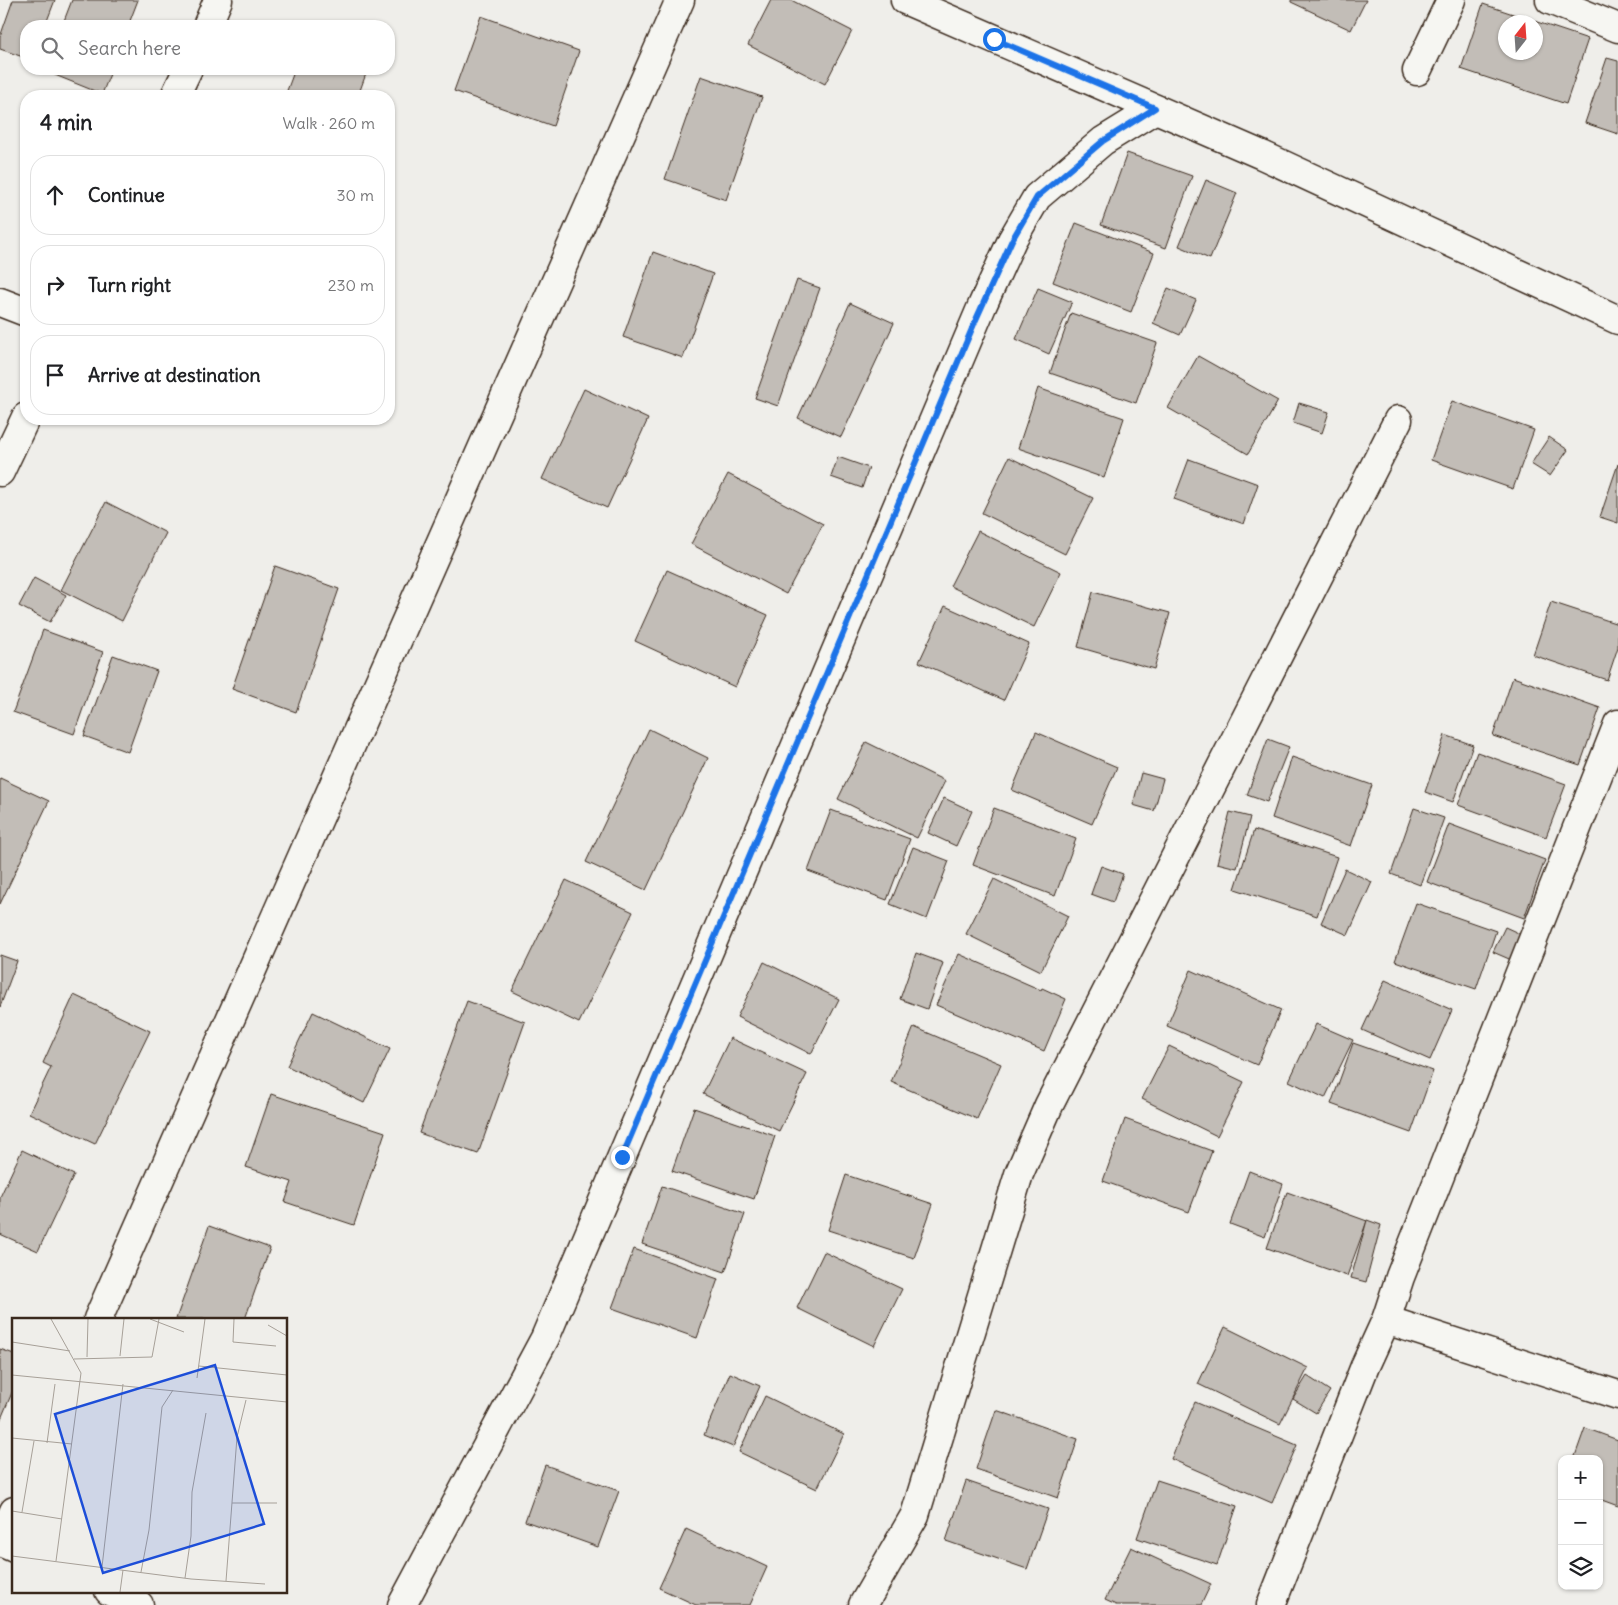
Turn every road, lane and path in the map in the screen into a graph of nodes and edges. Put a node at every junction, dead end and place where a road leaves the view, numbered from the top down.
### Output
1 (218, 0) edge
2 (680, 0) edge
3 (904, 0) edge
4 (1451, 0) edge
5 (1550, 0) edge
6 (209, 20) edge
7 (1618, 28) edge
8 (1417, 71) dead end
9 (185, 75) edge
10 (178, 90) edge
11 (1155, 108) junction
12 (0, 302) edge
13 (20, 310) edge
14 (1618, 320) edge
15 (1398, 420) dead end
16 (22, 425) edge
17 (0, 472) edge
18 (1618, 724) edge
19 (98, 1318) edge
20 (1386, 1320) junction
21 (1618, 1395) edge
22 (12, 1515) edge
23 (12, 1547) edge
24 (111, 1592) edge
25 (139, 1605) edge
26 (402, 1605) edge
27 (863, 1605) edge
28 (1271, 1605) edge

1 - 6 street
2 - 19 street
3 - 11 street
4 - 8 street
5 - 7 street
9 - 10 street
11 - 14 street
11 - 26 street
12 - 13 street
15 - 27 street
16 - 17 street
18 - 20 street
20 - 21 street
20 - 28 street
22 - 23 street
24 - 25 street

